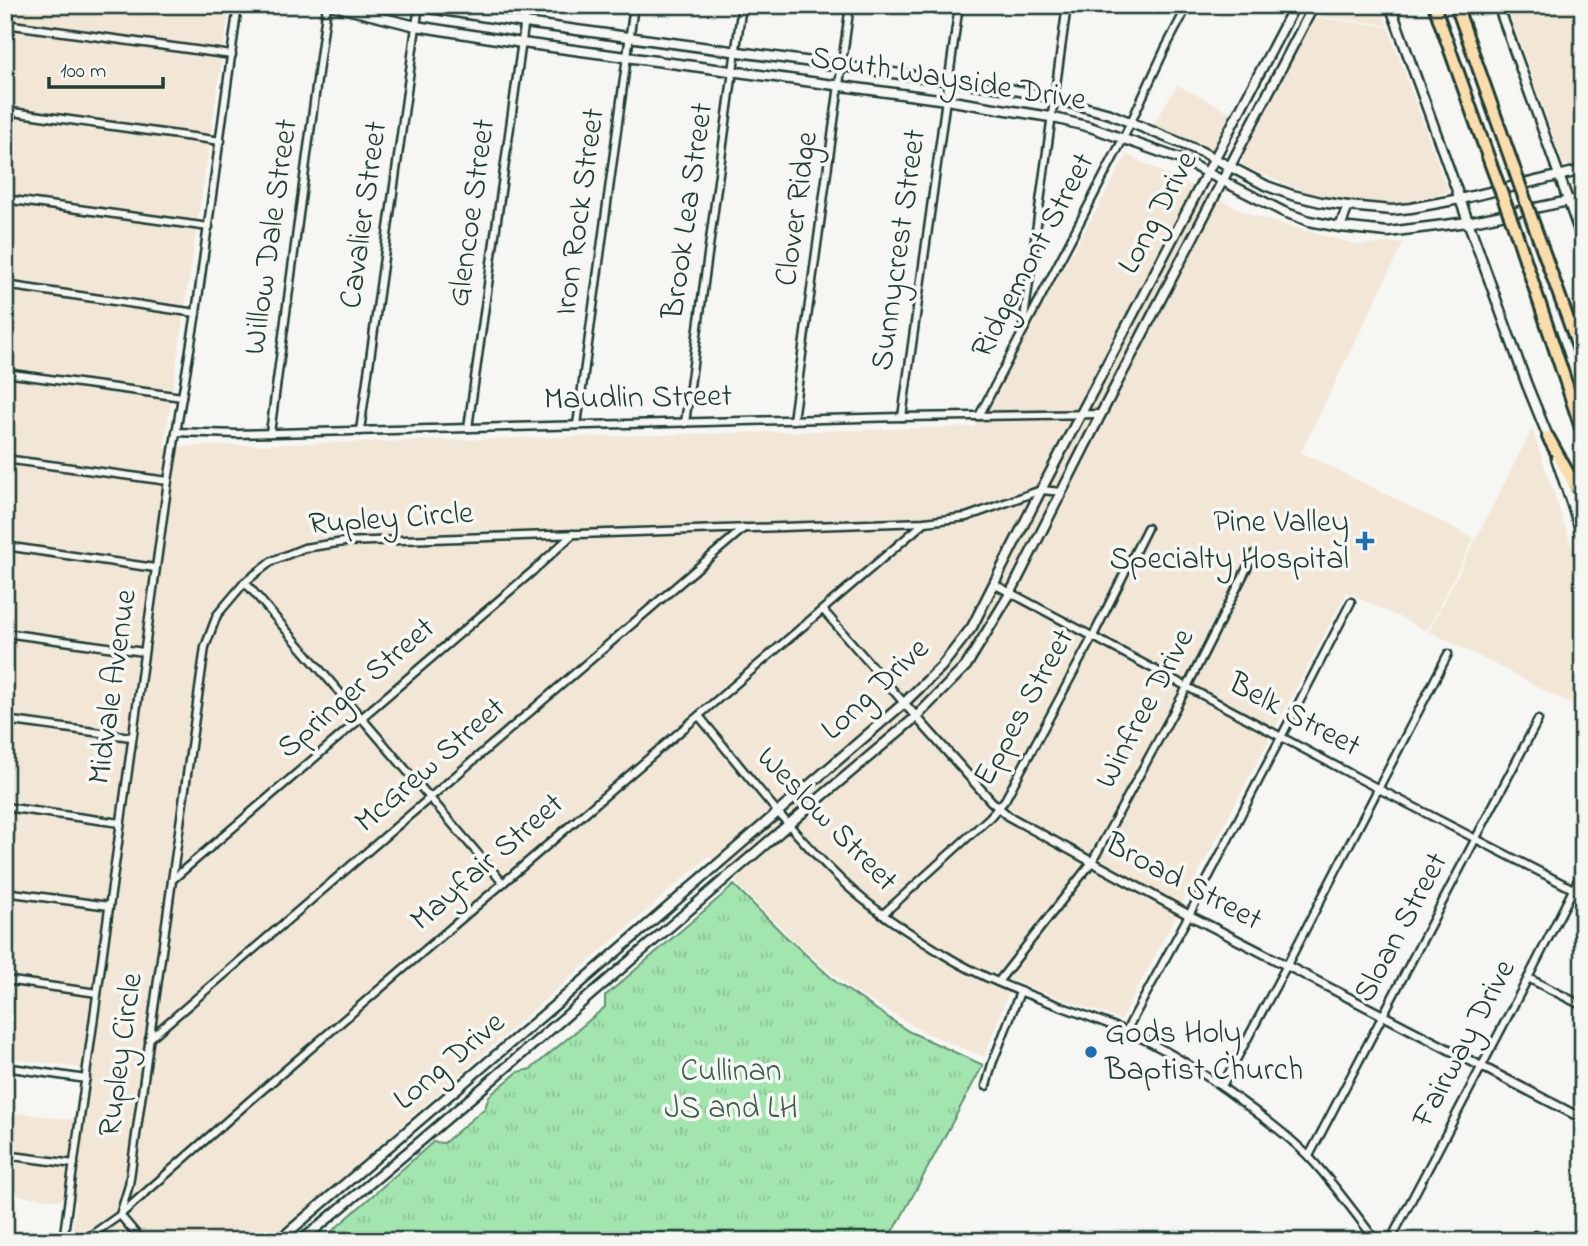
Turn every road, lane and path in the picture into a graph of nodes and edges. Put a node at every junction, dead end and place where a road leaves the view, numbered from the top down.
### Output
1 (11, 5) edge
2 (238, 5) edge
3 (329, 5) edge
4 (527, 5) edge
5 (634, 5) edge
6 (742, 5) edge
7 (850, 5) edge
8 (959, 5) edge
9 (1067, 5) edge
10 (1188, 5) edge
11 (1294, 5) edge
12 (1314, 5) edge
13 (1390, 5) edge
14 (1434, 5) edge
15 (1456, 5) edge
16 (1498, 5) edge
17 (416, 6) edge
18 (525, 23) junction
19 (7, 24) edge
20 (416, 26) junction
21 (629, 37) junction
22 (522, 43) junction
23 (5, 45) edge
24 (735, 51) junction
25 (232, 55) junction
26 (626, 58) junction
27 (842, 66) junction
28 (733, 72) junction
29 (1256, 79) junction
30 (948, 80) junction
31 (839, 86) junction
32 (1271, 87) junction
33 (1054, 99) junction
34 (946, 100) junction
35 (5, 111) edge
36 (1051, 117) junction
37 (1130, 122) junction
38 (1123, 139) junction
39 (221, 141) junction
40 (1214, 159) junction
41 (1230, 166) junction
42 (1583, 170) edge
43 (1207, 174) junction
44 (1559, 175) junction
45 (1222, 181) junction
46 (1583, 198) edge
47 (5, 200) edge
48 (1460, 200) junction
49 (1569, 202) junction
50 (1348, 206) junction
51 (1468, 222) junction
52 (208, 227) junction
53 (1340, 227) junction
54 (1583, 242) edge
55 (1167, 251) junction
56 (1182, 260) junction
57 (5, 285) edge
58 (196, 313) junction
59 (1023, 330) junction
60 (1125, 330) junction
61 (1140, 340) junction
62 (1583, 361) edge
63 (5, 373) edge
64 (182, 397) junction
65 (1081, 414) junction
66 (1101, 414) junction
67 (979, 416) junction
68 (902, 417) junction
69 (793, 420) junction
70 (685, 423) junction
71 (577, 425) junction
72 (468, 428) junction
73 (360, 431) junction
74 (176, 432) junction
75 (270, 433) junction
76 (1583, 434) edge
77 (1548, 437) junction
78 (5, 459) edge
79 (168, 481) junction
80 (1041, 490) junction
81 (1062, 492) junction
82 (1583, 500) edge
83 (925, 522) junction
84 (744, 528) junction
85 (1147, 528) dead end
86 (573, 534) junction
87 (1583, 538) edge
88 (5, 546) edge
89 (1254, 554) dead end
90 (155, 568) junction
91 (245, 582) junction
92 (994, 584) junction
93 (1011, 592) junction
94 (1350, 602) dead end
95 (823, 610) junction
96 (5, 633) edge
97 (1093, 636) junction
98 (144, 652) junction
99 (1448, 654) dead end
100 (1187, 687) junction
101 (904, 703) junction
102 (699, 716) junction
103 (916, 717) junction
104 (361, 718) junction
105 (5, 720) edge
106 (1538, 720) dead end
107 (131, 737) junction
108 (1282, 737) junction
109 (846, 752) junction
110 (857, 767) junction
111 (1377, 788) junction
112 (431, 798) junction
113 (5, 807) edge
114 (999, 809) junction
115 (778, 811) junction
116 (120, 823) junction
117 (789, 824) junction
118 (1477, 839) junction
119 (1092, 862) junction
120 (714, 867) junction
121 (1583, 870) edge
122 (725, 879) junction
123 (171, 880) junction
124 (503, 883) junction
125 (1573, 889) junction
126 (5, 892) edge
127 (109, 906) junction
128 (882, 915) junction
129 (1189, 915) junction
130 (642, 929) junction
131 (652, 942) junction
132 (1287, 965) junction
133 (1528, 978) junction
134 (5, 980) edge
135 (998, 982) junction
136 (1020, 992) junction
137 (97, 993) junction
138 (562, 999) junction
139 (1583, 1006) edge
140 (572, 1011) junction
141 (1384, 1016) junction
142 (1126, 1031) junction
143 (149, 1039) junction
144 (489, 1061) junction
145 (1481, 1067) junction
146 (5, 1068) edge
147 (499, 1074) junction
148 (86, 1079) junction
149 (986, 1086) dead end
150 (1222, 1086) junction
151 (1583, 1119) edge
152 (410, 1128) junction
153 (422, 1140) junction
154 (5, 1154) edge
155 (1309, 1157) junction
156 (74, 1164) junction
157 (341, 1187) junction
158 (351, 1199) junction
159 (120, 1215) junction
160 (1533, 1240) edge
161 (63, 1241) edge
162 (83, 1241) edge
163 (142, 1241) edge
164 (278, 1241) edge
165 (301, 1241) edge
166 (1376, 1241) edge
167 (1390, 1241) edge
168 (1547, 1241) edge

1 - 19 street
2 - 25 street, Midvale Avenue
3 - 20 main road, South Wayside Drive
3 - 75 street, Willow Dale Street
4 - 18 street, Glencoe Street
5 - 21 street, Iron Rock Street
6 - 24 street, Brook Lea Street
7 - 27 street, Clover Ridge
8 - 30 street, Sunnycrest Street
9 - 33 street
10 - 37 street, Ridgemont Street
11 - 29 main road, Long Drive
12 - 32 main road, Long Drive
13 - 48 main road
14 - 76 highway, bridge
15 - 62 highway, bridge
16 - 44 main road
17 - 18 main road, South Wayside Drive
17 - 20 street, Cavalier Street
18 - 21 main road, South Wayside Drive
18 - 22 street, Glencoe Street
19 - 23 street
19 - 25 street
20 - 22 main road, South Wayside Drive
20 - 73 street, Cavalier Street
21 - 24 main road, South Wayside Drive
21 - 26 street, Iron Rock Street
22 - 26 main road, South Wayside Drive
22 - 72 street, Glencoe Street
24 - 27 main road, South Wayside Drive
24 - 28 street, Brook Lea Street
25 - 39 street, Midvale Avenue
26 - 28 main road, South Wayside Drive
26 - 71 street, Iron Rock Street
27 - 30 main road, South Wayside Drive
27 - 31 street, Clover Ridge
28 - 31 main road, South Wayside Drive
28 - 70 street, Brook Lea Street
29 - 32 main road
29 - 40 main road, Long Drive
30 - 33 main road, South Wayside Drive
30 - 34 street, Sunnycrest Street
31 - 34 main road, South Wayside Drive
31 - 69 street, Clover Ridge
32 - 41 main road, Long Drive
33 - 36 street
33 - 37 main road, South Wayside Drive
34 - 36 main road, South Wayside Drive
34 - 68 street, Sunnycrest Street
35 - 39 street
36 - 38 main road, South Wayside Drive
36 - 59 street
37 - 38 street, Ridgemont Street
37 - 40 main road, South Wayside Drive
38 - 43 main road, South Wayside Drive
38 - 59 street, Ridgemont Street
39 - 52 street, Midvale Avenue
40 - 41 main road, South Wayside Drive
40 - 43 main road, Long Drive
41 - 45 main road, Long Drive
41 - 50 main road, South Wayside Drive
42 - 44 main road, South Wayside Drive
43 - 45 main road, South Wayside Drive
43 - 55 main road, Long Drive
44 - 48 main road, South Wayside Drive
44 - 49 main road
45 - 53 main road, South Wayside Drive
45 - 56 main road, Long Drive
46 - 49 main road, South Wayside Drive
47 - 52 street
48 - 50 main road, South Wayside Drive
48 - 51 main road
49 - 51 main road, South Wayside Drive
49 - 54 main road
50 - 53 main road
51 - 53 main road, South Wayside Drive
51 - 77 main road
52 - 58 street, Midvale Avenue
55 - 56 main road
55 - 60 main road, Long Drive
56 - 61 main road, Long Drive
57 - 58 street
58 - 64 street, Midvale Avenue
59 - 67 street, Ridgemont Street
60 - 61 main road
60 - 65 main road, Long Drive
61 - 66 main road, Long Drive
63 - 64 street
64 - 74 street, Midvale Avenue
65 - 66 street, Maudlin Street
65 - 67 street, Maudlin Street
65 - 80 main road, Long Drive
66 - 81 main road, Long Drive
67 - 68 street, Maudlin Street
68 - 69 street, Maudlin Street
69 - 70 street, Maudlin Street
70 - 71 street, Maudlin Street
71 - 72 street, Maudlin Street
72 - 73 street, Maudlin Street
73 - 75 street, Maudlin Street
74 - 75 street, Maudlin Street
74 - 79 street, Midvale Avenue
77 - 82 highway
77 - 87 main road
78 - 79 street
79 - 90 street, Midvale Avenue
80 - 81 street, Rupley Circle
80 - 83 street, Rupley Circle
80 - 92 main road, Long Drive
81 - 93 main road, Long Drive
83 - 84 street, Rupley Circle
83 - 95 street, Mayfair Street
84 - 86 street, Rupley Circle
84 - 112 street, McGrew Street
85 - 97 street, Eppes Street
86 - 91 street, Rupley Circle
86 - 104 street, Springer Street
88 - 90 street
89 - 100 street, Winfree Drive
90 - 98 street, Midvale Avenue
91 - 104 street
91 - 123 street, Rupley Circle
92 - 93 street, Belk Street
92 - 101 main road, Long Drive
93 - 97 street, Belk Street
93 - 103 main road, Long Drive
94 - 108 street
95 - 101 street, Broad Street
95 - 102 street, Mayfair Street
96 - 98 street
97 - 100 street, Belk Street
97 - 114 street, Eppes Street
98 - 107 street, Midvale Avenue
99 - 111 street
100 - 108 street, Belk Street
100 - 119 street, Winfree Drive
101 - 103 street, Broad Street
101 - 109 main road, Long Drive
102 - 115 street, Weslow Street
102 - 124 street, Mayfair Street
103 - 110 main road, Long Drive
103 - 114 street, Broad Street
104 - 112 street
104 - 123 street, Springer Street
105 - 107 street
106 - 118 street, Sloan Street
107 - 116 street, Midvale Avenue
108 - 111 street, Belk Street
108 - 129 street
109 - 110 main road
109 - 115 main road, Long Drive
110 - 117 main road, Long Drive
111 - 118 street, Belk Street
111 - 132 street
112 - 124 street
112 - 143 street, McGrew Street
113 - 116 street
114 - 119 street, Broad Street
114 - 128 street, Eppes Street
115 - 117 street, Weslow Street
115 - 120 main road, Long Drive
116 - 127 street, Midvale Avenue
117 - 122 main road, Long Drive
117 - 128 street, Weslow Street
118 - 125 street, Belk Street
118 - 141 street, Sloan Street
119 - 129 street, Broad Street
119 - 135 street, Winfree Drive
120 - 122 main road
120 - 130 main road, Long Drive
121 - 125 street, Fairway Drive
122 - 131 main road, Long Drive
123 - 143 street, Rupley Circle
124 - 159 street, Mayfair Street
125 - 133 street, Fairway Drive
126 - 127 street
127 - 137 street, Midvale Avenue
128 - 135 street, Weslow Street
129 - 132 street, Broad Street
129 - 142 street
130 - 131 main road
130 - 138 main road, Long Drive
131 - 140 main road, Long Drive
132 - 141 street, Broad Street
132 - 150 street
133 - 139 street
133 - 145 street, Fairway Drive
134 - 137 street
135 - 136 street, Weslow Street
136 - 142 street, Weslow Street
136 - 149 street
137 - 148 street, Midvale Avenue
138 - 140 main road
138 - 144 main road, Long Drive
140 - 147 main road, Long Drive
141 - 145 street, Broad Street
141 - 155 street, Sloan Street
142 - 150 street, Weslow Street
143 - 159 street, Rupley Circle
144 - 147 main road
144 - 152 main road, Long Drive
145 - 151 street, Broad Street
145 - 167 street, Fairway Drive
146 - 148 street
147 - 153 main road, Long Drive
148 - 156 street, Midvale Avenue
150 - 155 street, Weslow Street
152 - 153 main road
152 - 157 main road, Long Drive
153 - 158 main road, Long Drive
154 - 156 street
155 - 166 street, Weslow Street
156 - 161 street, Midvale Avenue
157 - 158 main road
157 - 164 main road, Long Drive
158 - 165 main road, Long Drive
159 - 162 street, Mayfair Street
159 - 163 street
160 - 168 street

